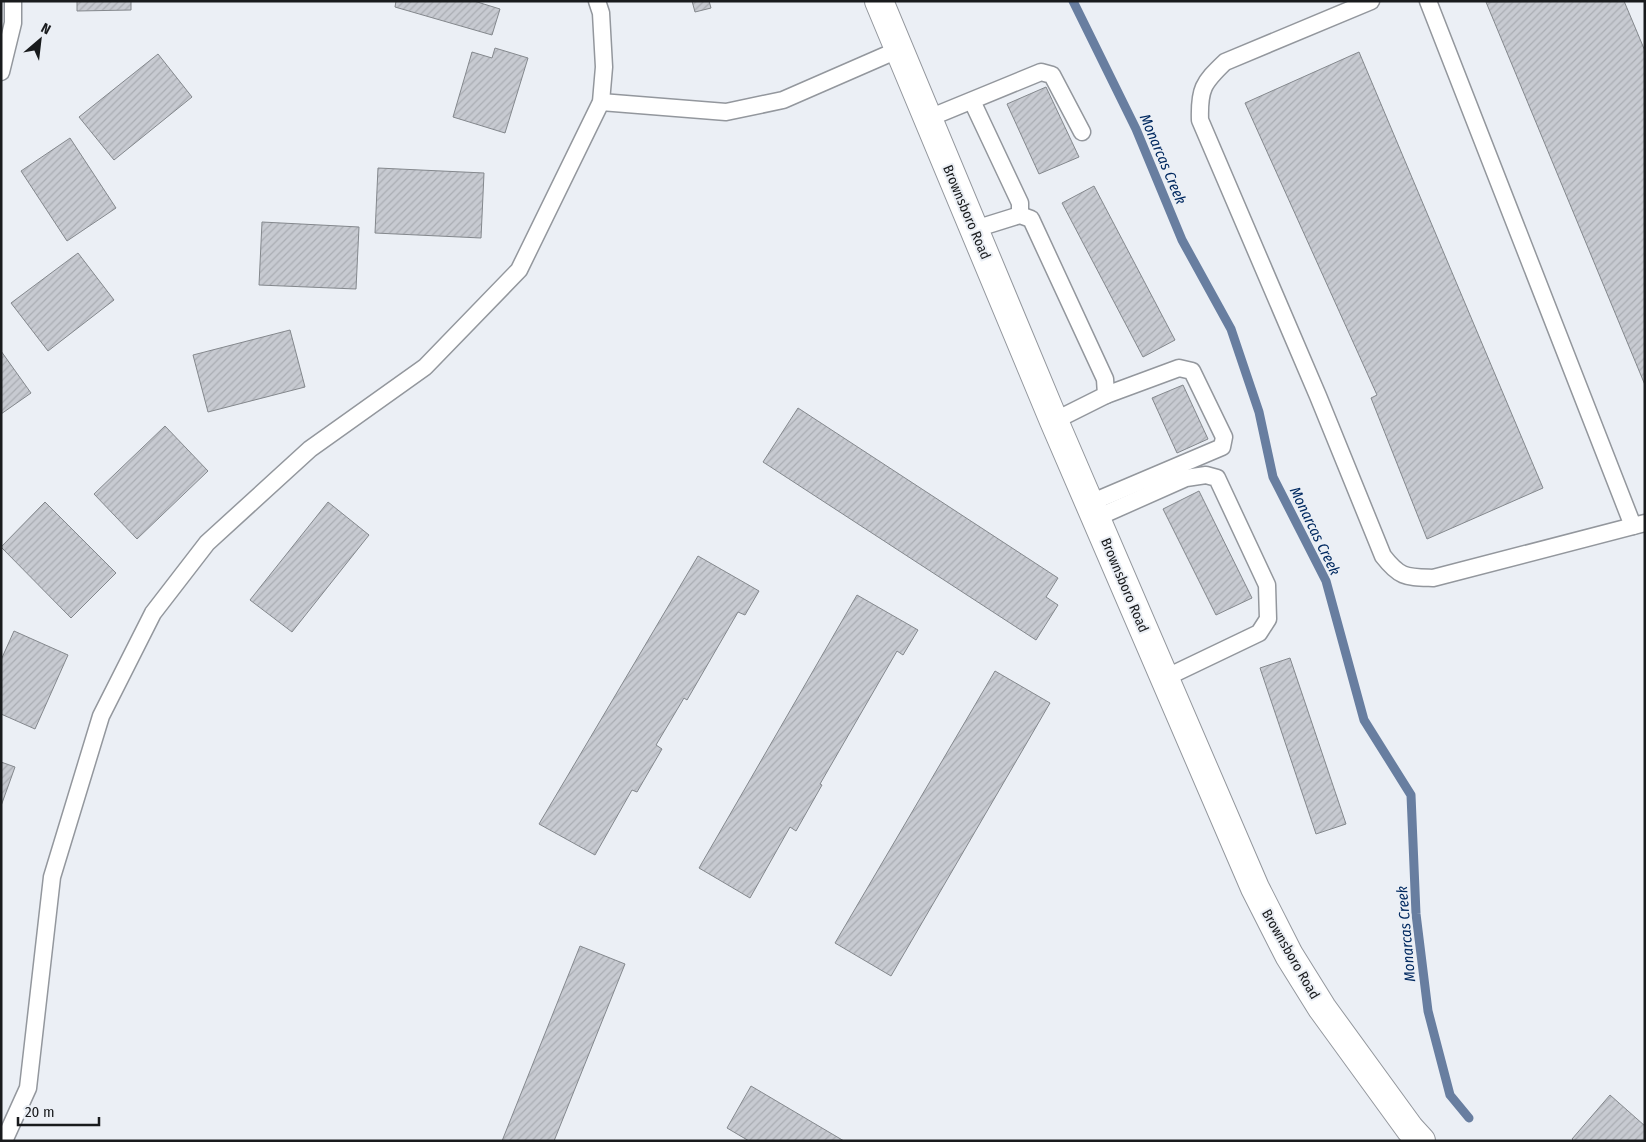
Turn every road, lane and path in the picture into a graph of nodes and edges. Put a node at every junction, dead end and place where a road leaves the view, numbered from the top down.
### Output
1 (13, 1) edge
2 (596, 1) edge
3 (879, 1) edge
4 (1371, 1) edge
5 (1428, 1) edge
6 (900, 49) junction
7 (1, 72) edge
8 (972, 100) junction
9 (601, 102) junction
10 (929, 118) junction
11 (1082, 132) dead end
12 (1020, 215) junction
13 (975, 229) junction
14 (1106, 395) junction
15 (1054, 421) junction
16 (1093, 511) junction
17 (1639, 524) edge
18 (1165, 678) junction
19 (4, 1141) edge
20 (1421, 1141) edge

1 - 7 lane
2 - 9 lane
3 - 6 street, Brownsboro Road
4 - 17 lane
5 - 17 lane
6 - 9 lane
6 - 10 street, Brownsboro Road
8 - 10 lane
8 - 11 lane
8 - 12 lane
9 - 19 lane
10 - 13 street, Brownsboro Road
12 - 13 lane
12 - 14 lane
13 - 15 street, Brownsboro Road
14 - 15 lane
14 - 16 lane
15 - 16 street, Brownsboro Road
16 - 18 street, Brownsboro Road
16 - 18 lane
18 - 20 street, Brownsboro Road

